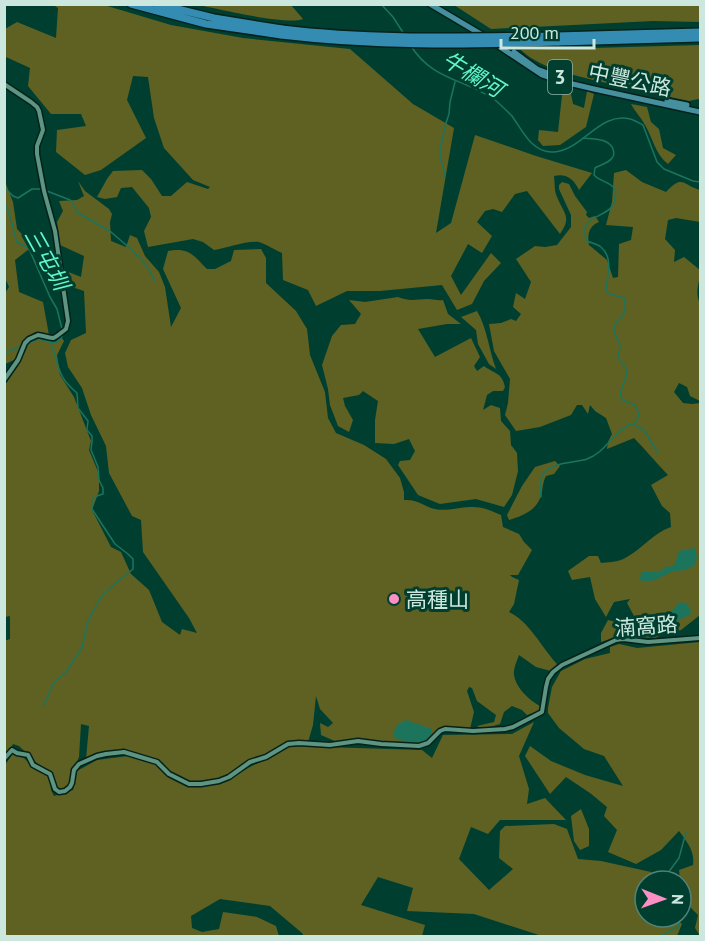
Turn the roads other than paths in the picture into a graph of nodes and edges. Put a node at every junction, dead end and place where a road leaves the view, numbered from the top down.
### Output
1 (131, 4) edge
2 (157, 4) edge
3 (430, 4) edge
4 (437, 4) edge
5 (443, 10) junction
6 (281, 32) junction
7 (700, 32) edge
8 (700, 38) edge
9 (556, 39) junction
10 (4, 84) edge
11 (700, 110) edge
12 (4, 380) edge
13 (700, 638) edge
14 (4, 759) edge

1 - 6 highway, 3
2 - 6 highway, 3
3 - 5 main road, 中豐公路 / 3
4 - 5 main road, 中豐公路 / 3
5 - 11 main road, 中豐公路 / 3
6 - 9 highway, 3, bridge
7 - 9 highway, 3
8 - 9 highway, 3
10 - 12 street
13 - 14 street, 湳窩路

